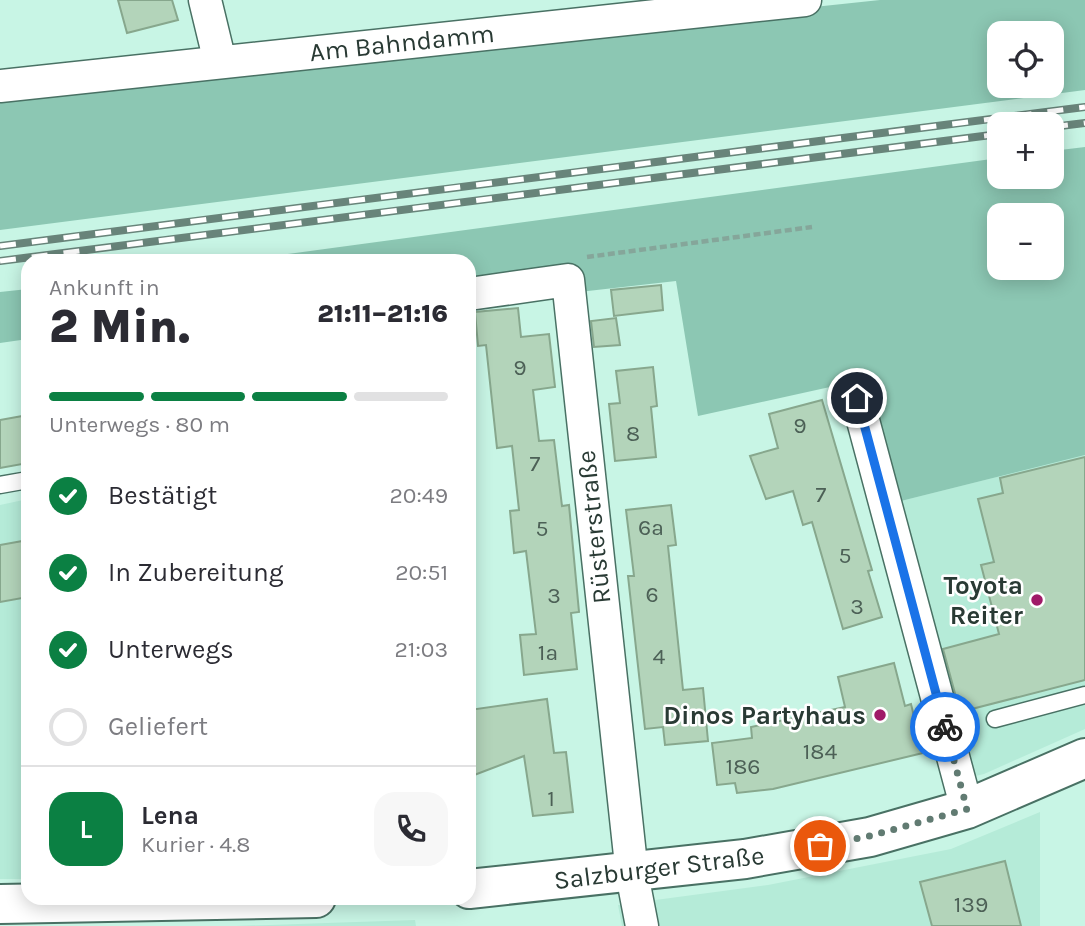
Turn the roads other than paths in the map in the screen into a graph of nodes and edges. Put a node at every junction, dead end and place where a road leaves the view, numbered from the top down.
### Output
1 (205, 0) edge
2 (805, 0) edge
3 (220, 62) junction
4 (0, 86) edge
5 (476, 293) edge
6 (857, 398) dead end
7 (21, 481) edge
8 (0, 485) edge
9 (1085, 695) edge
10 (995, 719) dead end
11 (1085, 758) edge
12 (967, 809) junction
13 (632, 874) junction
14 (476, 888) edge
15 (0, 904) edge
16 (21, 904) edge
17 (642, 926) edge

1 - 3 street
2 - 3 street, Am Bahndamm
3 - 4 street, Am Bahndamm
5 - 13 street, Rüsterstraße
6 - 12 street
7 - 8 lane
9 - 10 lane
11 - 12 main road, Salzburger Straße
12 - 13 main road, Salzburger Straße
13 - 14 main road, Salzburger Straße
13 - 17 street, Rüsterstraße
15 - 16 main road

